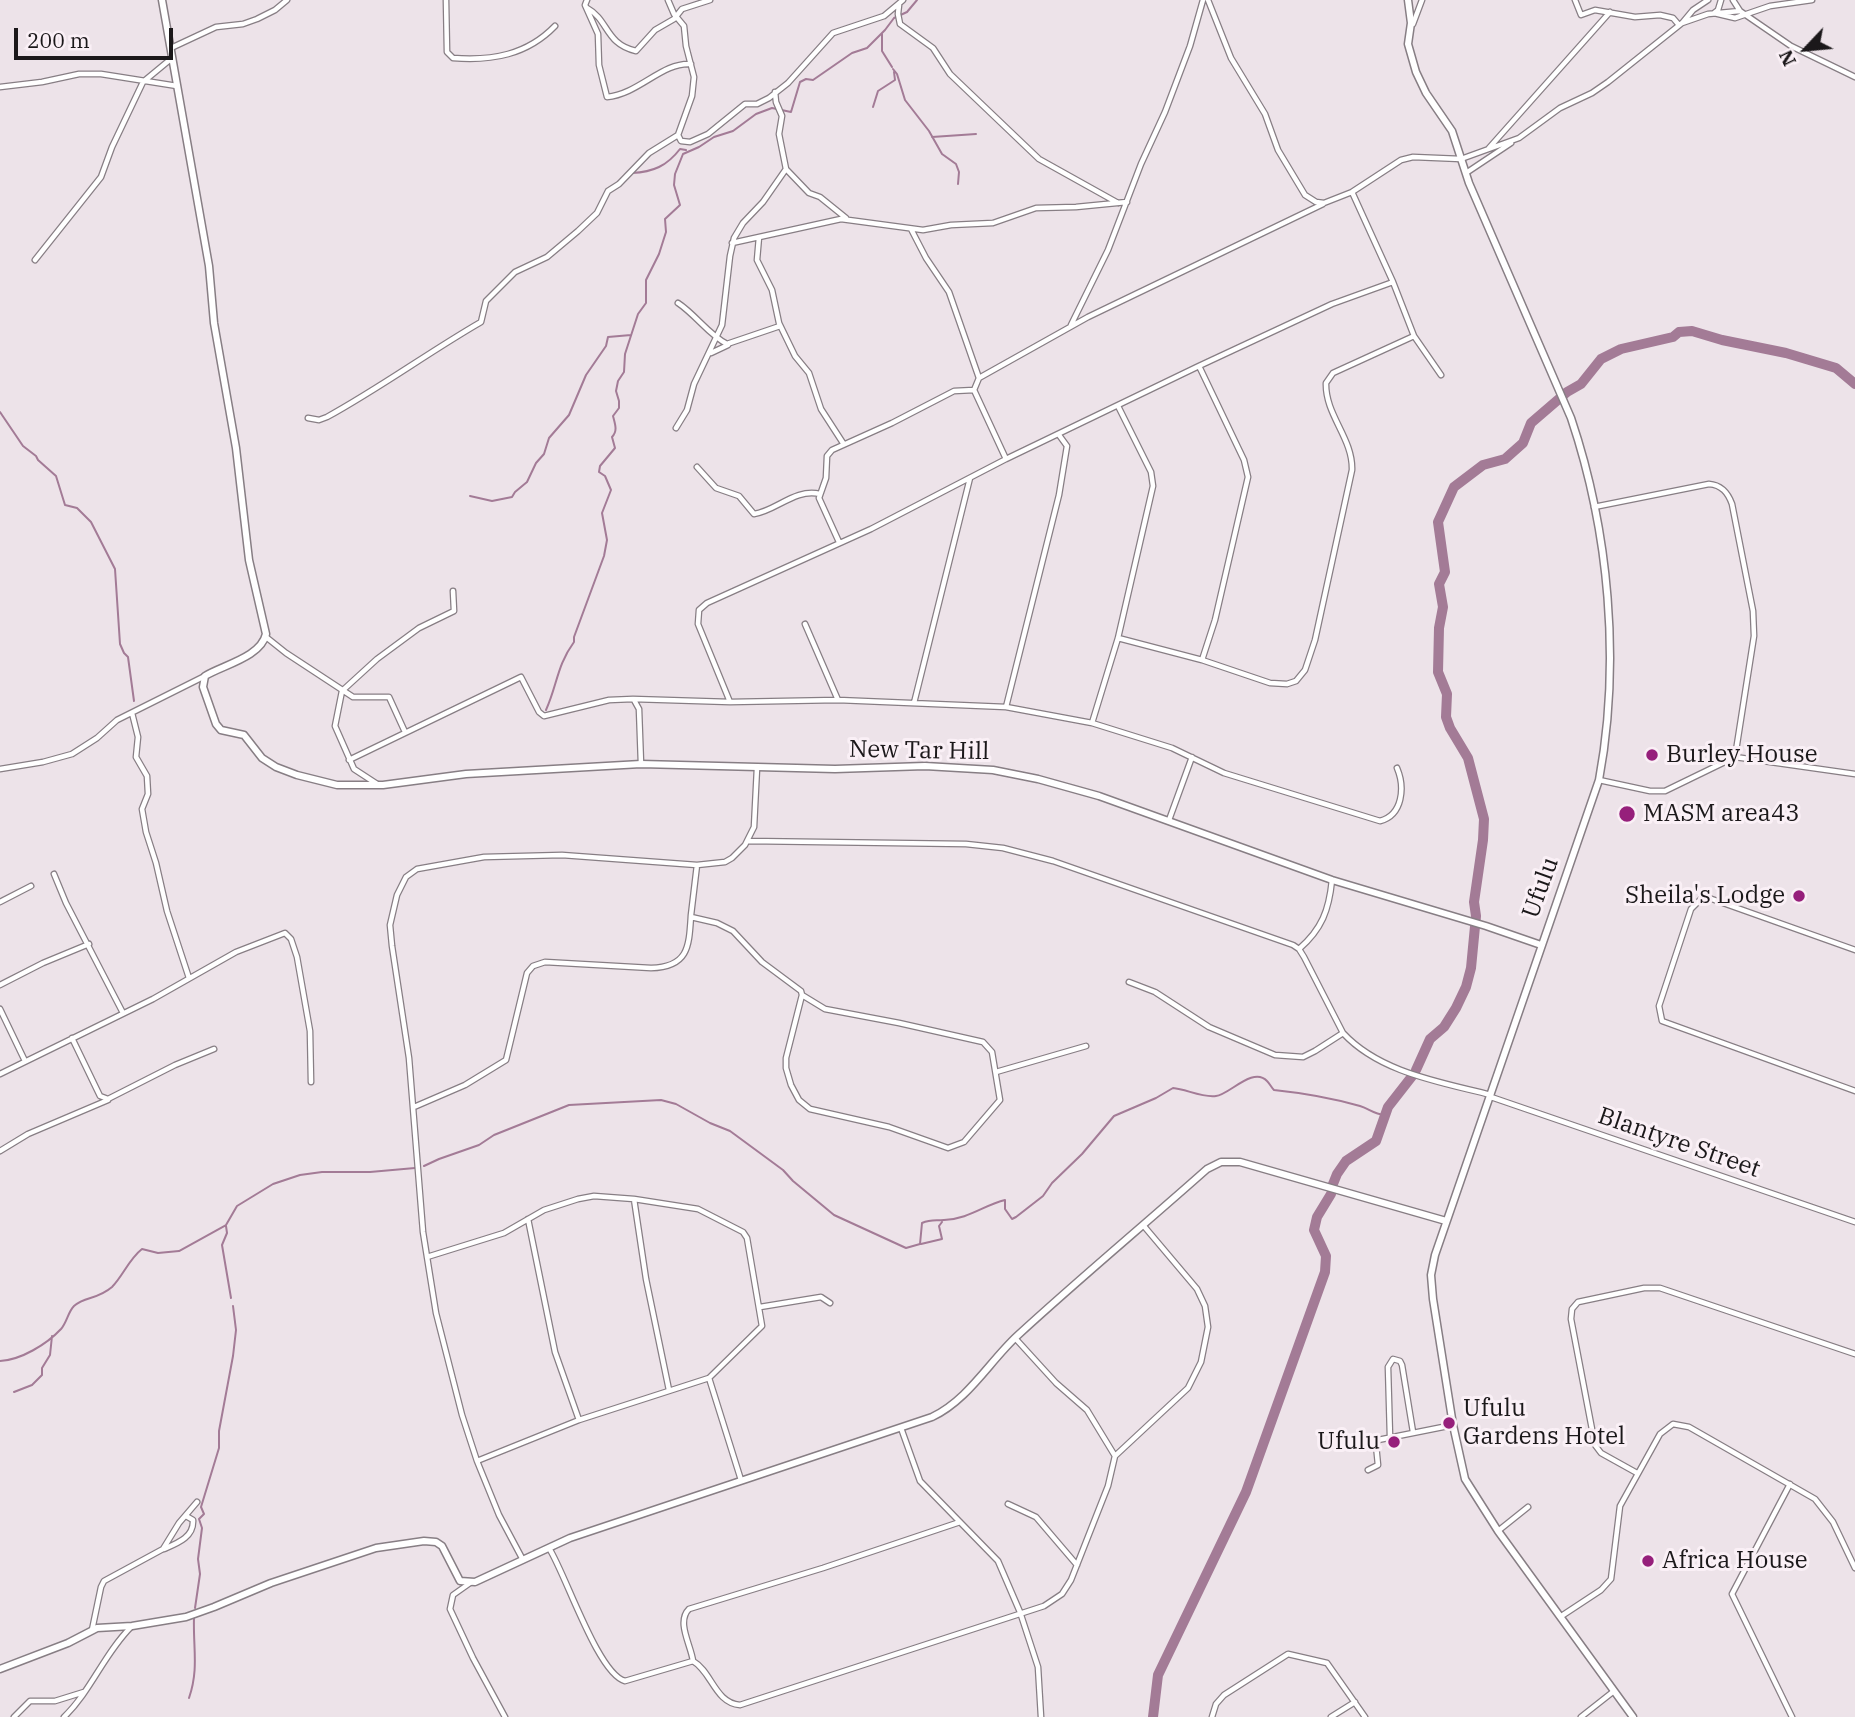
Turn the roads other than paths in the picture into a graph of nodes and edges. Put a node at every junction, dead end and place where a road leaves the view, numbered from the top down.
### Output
1 (162, 0) edge
2 (287, 0) edge
3 (446, 0) edge
4 (587, 0) edge
5 (668, 0) edge
6 (710, 0) edge
7 (1206, 0) edge
8 (1408, 0) edge
9 (1422, 0) edge
10 (1575, 0) edge
11 (1708, 0) edge
12 (1721, 0) edge
13 (1733, 0) edge
14 (1812, 0) edge
15 (901, 3) edge
16 (587, 8) junction
17 (1740, 11) junction
18 (1610, 12) junction
19 (1714, 13) junction
20 (1747, 16) junction
21 (676, 17) junction
22 (1681, 24) junction
23 (555, 26) dead end
24 (1411, 28) junction
25 (171, 48) junction
26 (172, 57) junction
27 (691, 64) junction
28 (1855, 77) edge
29 (143, 82) junction
30 (177, 86) junction
31 (0, 87) edge
32 (775, 92) junction
33 (678, 135) junction
34 (1524, 135) junction
35 (1488, 149) junction
36 (1461, 159) junction
37 (786, 169) junction
38 (1465, 173) junction
39 (1352, 192) junction
40 (1127, 202) junction
41 (1119, 203) junction
42 (1324, 203) junction
43 (847, 218) junction
44 (911, 229) junction
45 (759, 237) junction
46 (732, 243) junction
47 (35, 260) dead end
48 (1393, 282) junction
49 (678, 303) dead end
50 (780, 326) junction
51 (1070, 326) junction
52 (1414, 337) junction
53 (718, 338) junction
54 (732, 344) junction
55 (710, 354) junction
56 (1199, 366) junction
57 (1441, 375) dead end
58 (979, 378) junction
59 (974, 390) junction
60 (1118, 406) junction
61 (308, 418) dead end
62 (676, 428) dead end
63 (1059, 435) junction
64 (843, 443) junction
65 (1006, 459) junction
66 (698, 467) dead end
67 (970, 478) junction
68 (820, 494) junction
69 (1594, 508) junction
70 (839, 542) junction
71 (453, 592) dead end
72 (805, 624) dead end
73 (266, 637) junction
74 (1118, 638) junction
75 (1202, 660) junction
76 (205, 676) junction
77 (342, 691) junction
78 (633, 699) junction
79 (838, 701) junction
80 (730, 702) junction
81 (914, 703) junction
82 (1006, 707) junction
83 (132, 713) junction
84 (1093, 723) junction
85 (405, 732) junction
86 (1192, 757) junction
87 (1735, 757) junction
88 (349, 760) junction
89 (641, 764) junction
90 (757, 768) junction
91 (1397, 768) dead end
92 (0, 769) edge
93 (1855, 775) edge
94 (1599, 779) junction
95 (377, 785) junction
96 (1168, 820) junction
97 (748, 841) junction
98 (697, 865) junction
99 (54, 874) dead end
100 (1332, 880) junction
101 (31, 886) dead end
102 (0, 902) edge
103 (691, 916) junction
104 (89, 944) junction
105 (1541, 945) junction
106 (1299, 948) junction
107 (1855, 950) edge
108 (189, 978) junction
109 (1129, 982) dead end
110 (0, 985) edge
111 (802, 995) junction
112 (0, 1009) edge
113 (123, 1013) junction
114 (1343, 1033) junction
115 (72, 1038) junction
116 (1086, 1046) dead end
117 (214, 1049) dead end
118 (25, 1061) junction
119 (996, 1072) junction
120 (0, 1074) edge
121 (311, 1082) dead end
122 (1855, 1091) edge
123 (1491, 1096) junction
124 (108, 1099) junction
125 (414, 1107) junction
126 (0, 1151) edge
127 (634, 1199) junction
128 (528, 1219) junction
129 (1446, 1221) junction
130 (1855, 1222) edge
131 (1143, 1225) junction
132 (427, 1257) junction
133 (830, 1303) dead end
134 (760, 1307) junction
135 (1015, 1338) junction
136 (1855, 1354) edge
137 (709, 1378) junction
138 (669, 1390) junction
139 (579, 1420) junction
140 (1453, 1425) junction
141 (901, 1428) junction
142 (1413, 1432) junction
143 (1390, 1437) junction
144 (1115, 1456) junction
145 (477, 1461) junction
146 (1368, 1471) dead end
147 (1637, 1472) junction
148 (741, 1480) junction
149 (1790, 1484) junction
150 (197, 1502) dead end
151 (1008, 1504) dead end
152 (1528, 1507) dead end
153 (185, 1516) junction
154 (960, 1522) junction
155 (1498, 1531) junction
156 (548, 1548) junction
157 (163, 1549) junction
158 (523, 1560) junction
159 (1077, 1565) junction
160 (1855, 1568) edge
161 (470, 1583) junction
162 (1020, 1612) junction
163 (1559, 1617) junction
164 (132, 1626) junction
165 (92, 1630) junction
166 (693, 1661) junction
167 (0, 1669) edge
168 (1614, 1691) junction
169 (85, 1692) junction
170 (1355, 1702) junction
171 (14, 1717) edge
172 (64, 1717) edge
173 (505, 1717) edge
174 (1041, 1717) edge
175 (1212, 1717) edge
176 (1331, 1717) edge
177 (1365, 1717) edge
178 (1581, 1717) edge
179 (1633, 1717) edge
180 (1792, 1717) edge

1 - 25 street
2 - 25 street
3 - 23 street
4 - 16 street
5 - 21 street
6 - 21 street
7 - 40 street
7 - 42 street
8 - 24 street, Ufulu
9 - 24 street
10 - 18 street
11 - 22 street
12 - 19 street
13 - 17 street
14 - 20 street
15 - 32 street
15 - 41 street
16 - 21 street
16 - 27 street
17 - 19 street
17 - 20 street
18 - 22 street
18 - 35 street
19 - 20 street
19 - 22 street
20 - 28 street
21 - 27 street
22 - 34 street
24 - 36 street, Ufulu
25 - 26 street
26 - 29 street
26 - 30 street
27 - 33 street
29 - 30 street
29 - 31 street
29 - 47 street
30 - 73 street
32 - 33 street
32 - 37 street
33 - 61 street
34 - 35 street
34 - 38 street
35 - 36 street
36 - 38 street, Ufulu
36 - 39 street
37 - 43 street
37 - 46 street
38 - 69 street, Ufulu
39 - 42 street
39 - 48 street
40 - 41 street
40 - 51 street
41 - 44 street
42 - 51 street
43 - 44 street
43 - 45 street
44 - 58 street
45 - 46 street
45 - 50 street
46 - 53 street
48 - 52 street
48 - 56 street
49 - 53 street
50 - 54 street
50 - 64 street
51 - 58 street
52 - 57 street
52 - 75 street
53 - 54 street
53 - 55 street
54 - 55 street
55 - 62 street
56 - 60 street
56 - 75 street
58 - 59 street
59 - 64 street
59 - 65 street
60 - 63 street
60 - 74 street
63 - 65 street
63 - 82 street
64 - 68 street
65 - 67 street
66 - 68 street
67 - 70 street
67 - 81 street
68 - 70 street
69 - 87 street
69 - 94 street, Ufulu
70 - 80 street
71 - 77 street
72 - 79 street
73 - 76 street
73 - 77 street
74 - 75 street
74 - 84 street
76 - 83 street
76 - 95 street, New Tar Hill
77 - 85 street
77 - 88 street
78 - 80 street
78 - 85 street
78 - 89 street
79 - 80 street
79 - 81 street
81 - 82 street
82 - 84 street
83 - 92 street
83 - 108 street
84 - 86 street
85 - 88 street
86 - 91 street
86 - 96 street
87 - 93 street
87 - 94 street
88 - 95 street
89 - 90 street, New Tar Hill
89 - 95 street, New Tar Hill
90 - 96 street, New Tar Hill
90 - 97 street
94 - 105 street, Ufulu
96 - 100 street, New Tar Hill
97 - 98 street
97 - 106 street
98 - 103 street
98 - 125 street
99 - 104 street
100 - 105 street, New Tar Hill
100 - 106 street
101 - 102 street
103 - 111 street
103 - 125 street
104 - 110 street
104 - 113 street
105 - 123 street, Ufulu
106 - 114 street
107 - 122 street
108 - 113 street
108 - 121 street
109 - 114 street
111 - 119 street
111 - 119 street
112 - 118 street
113 - 115 street
114 - 123 street, Blantyre Street
115 - 118 street
115 - 124 street
116 - 119 street
117 - 124 street
118 - 120 street
123 - 129 street, Ufulu
123 - 130 street, Blantyre Street
124 - 126 street
125 - 132 street
127 - 128 street
127 - 134 street
127 - 138 street
128 - 132 street
128 - 139 street
129 - 131 street
129 - 140 street, Ufulu
131 - 135 street
131 - 144 street
132 - 145 street
133 - 134 street
134 - 137 street
135 - 141 street
135 - 144 street
136 - 147 street
137 - 138 street
137 - 148 street
138 - 139 street
139 - 145 street
140 - 142 street
140 - 155 street, Ufulu
141 - 148 street
141 - 154 street
142 - 143 street
142 - 143 street
143 - 146 street
144 - 159 street
145 - 158 street
147 - 149 street
147 - 163 street
148 - 156 street
149 - 160 street
149 - 180 street
150 - 153 street
151 - 159 street
152 - 155 street
153 - 157 street
153 - 157 street
154 - 162 street
154 - 166 street
155 - 163 street, Ufulu
156 - 158 street
156 - 166 street
157 - 165 street
158 - 161 street
159 - 162 street
161 - 164 street
161 - 173 street
162 - 166 street
162 - 174 street
163 - 168 street, Ufulu
164 - 165 street
164 - 169 street
165 - 167 street
168 - 178 street
168 - 179 street, Ufulu
169 - 171 street
169 - 172 street
170 - 175 street
170 - 176 street
170 - 177 street

